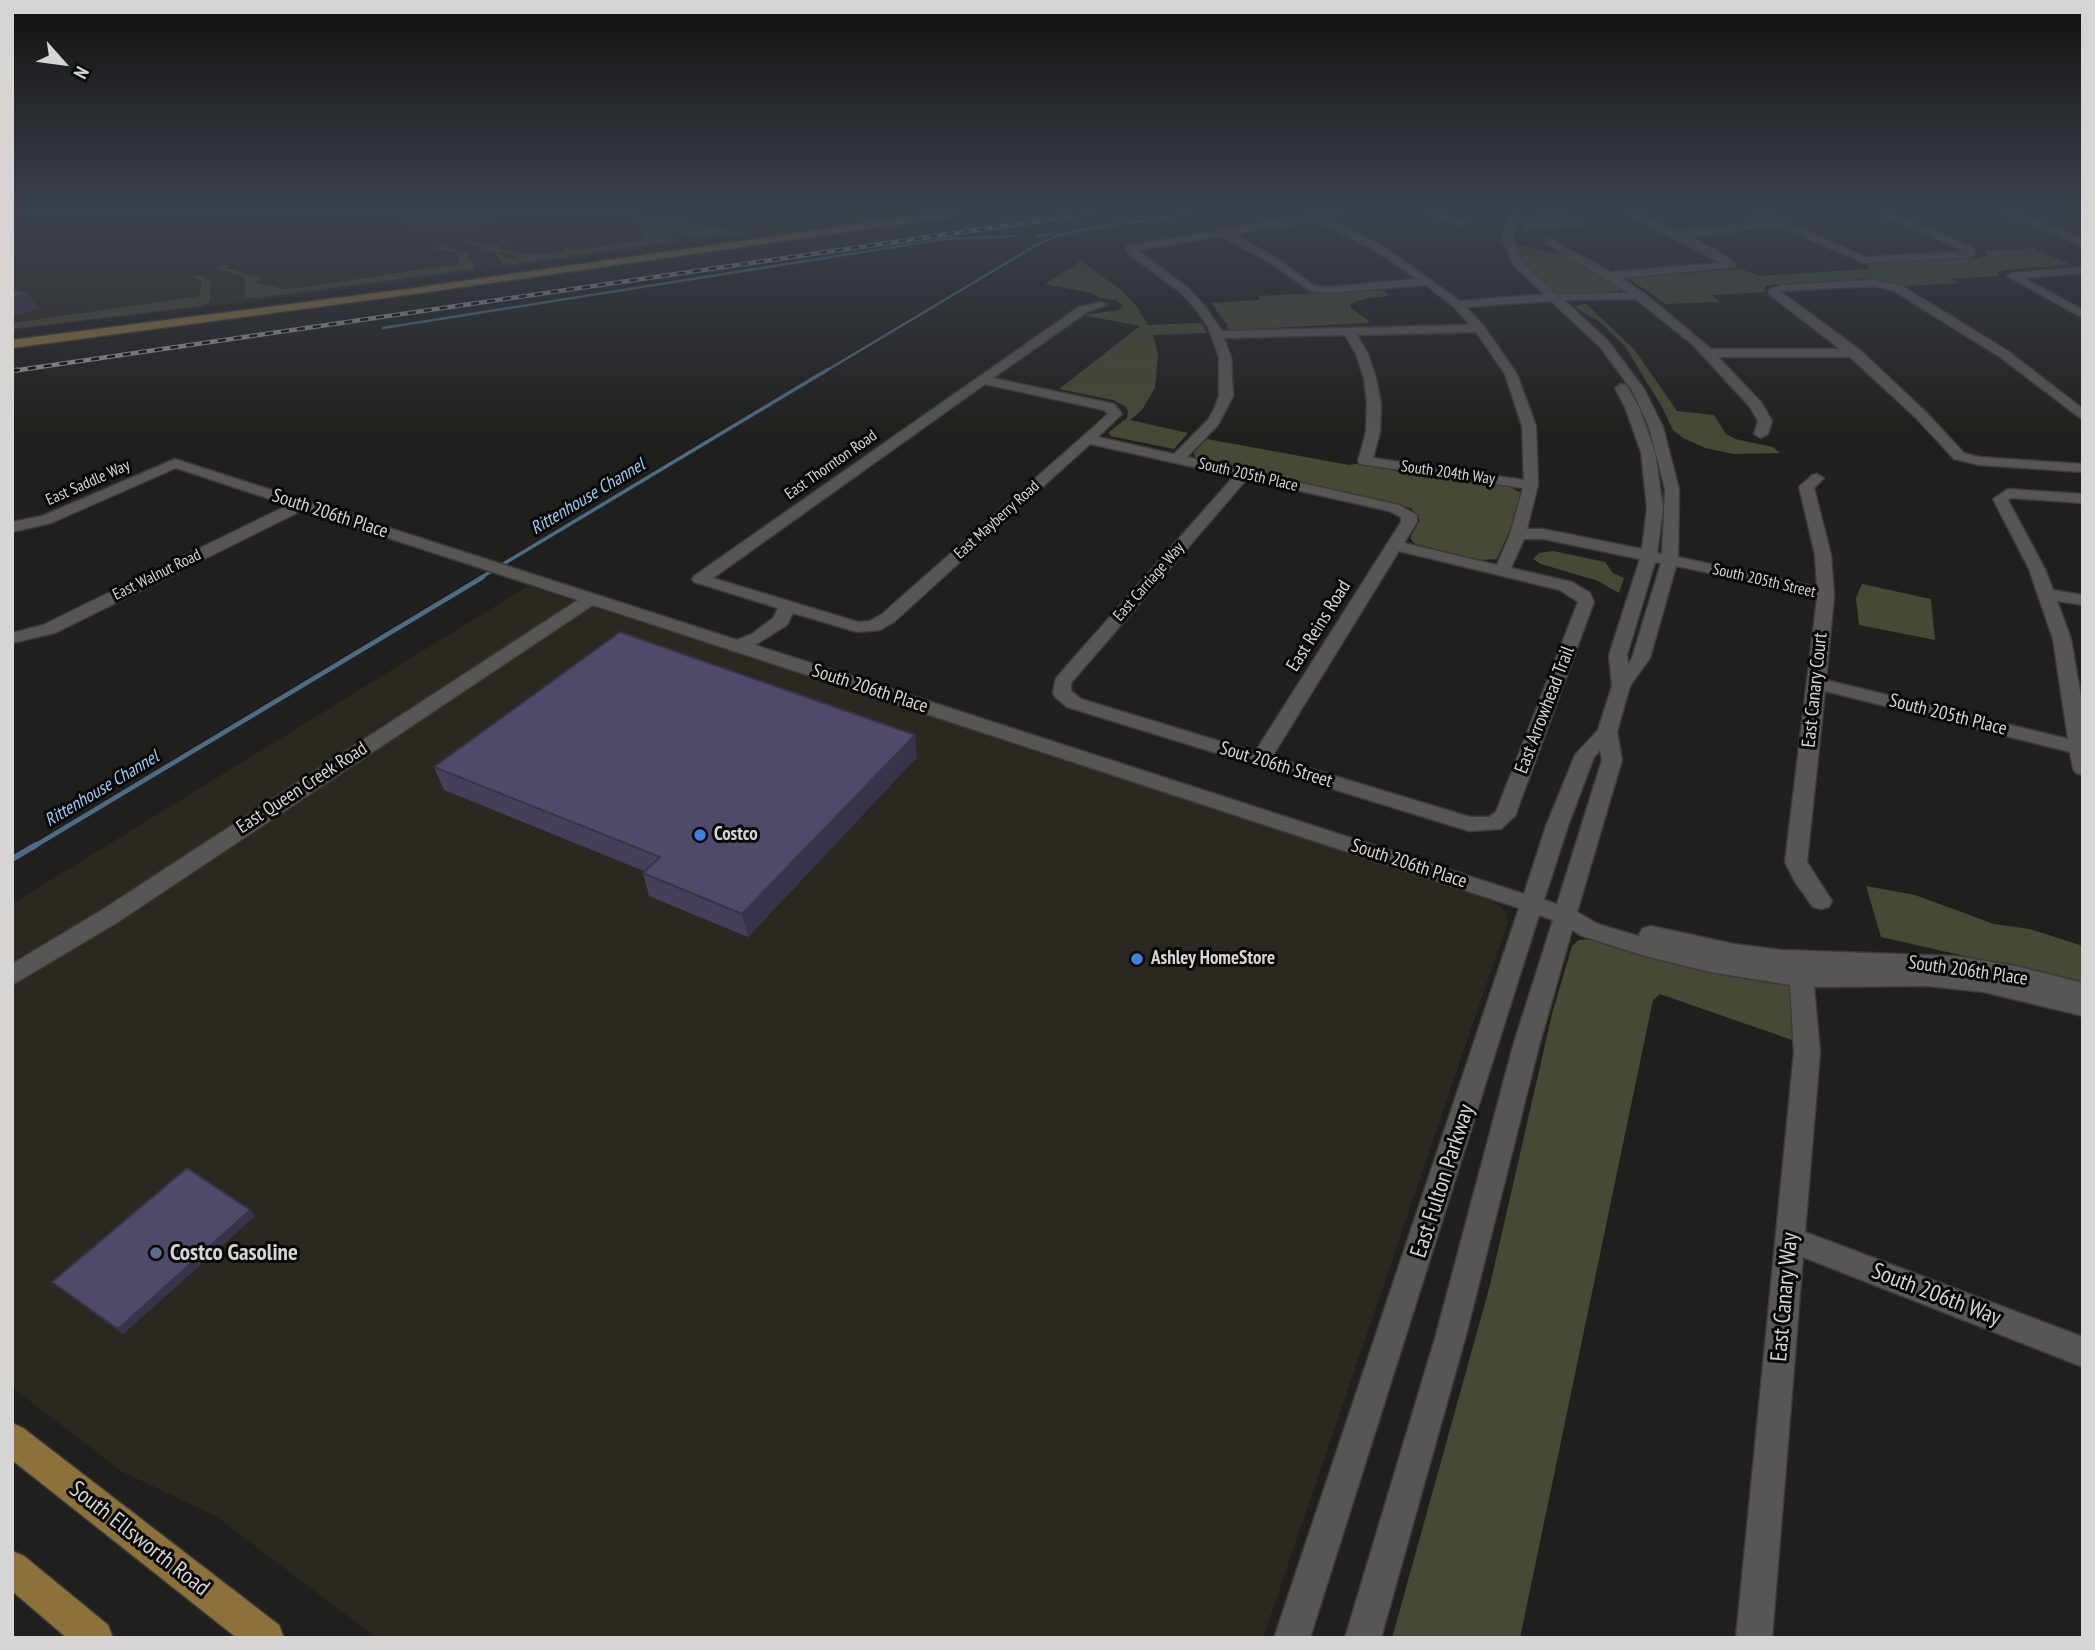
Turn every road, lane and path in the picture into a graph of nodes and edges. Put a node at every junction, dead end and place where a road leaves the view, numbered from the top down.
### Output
1 (373, 290) edge
2 (413, 290) edge
3 (421, 290) edge
4 (1184, 290) edge
5 (1439, 290) edge
6 (1538, 290) edge
7 (1540, 290) edge
8 (1633, 290) edge
9 (1774, 290) edge
10 (1901, 290) edge
11 (2037, 290) edge
12 (407, 292) junction
13 (1642, 296) junction
14 (1550, 300) junction
15 (1101, 304) dead end
16 (1458, 306) junction
17 (225, 312) junction
18 (2083, 315) edge
19 (1479, 328) junction
20 (1349, 331) junction
21 (12, 334) edge
22 (1218, 335) junction
23 (12, 344) edge
24 (1709, 353) junction
25 (1856, 353) junction
26 (983, 380) junction
27 (2067, 402) junction
28 (2083, 403) edge
29 (2083, 416) edge
30 (1761, 434) dead end
31 (1088, 439) junction
32 (1177, 459) junction
33 (175, 463) joint
34 (2057, 466) junction
35 (2083, 468) edge
36 (1244, 474) junction
37 (1817, 478) dead end
38 (1531, 485) junction
39 (2083, 499) edge
40 (300, 505) junction
41 (1407, 513) joint
42 (12, 527) edge
43 (1518, 534) junction
44 (1394, 545) junction
45 (1648, 560) junction
46 (1669, 564) junction
47 (1502, 571) junction
48 (2048, 594) junction
49 (1826, 596) junction
50 (592, 598) junction
51 (2083, 600) edge
52 (787, 606) junction
53 (12, 638) edge
54 (737, 646) junction
55 (1815, 682) junction
56 (1621, 686) junction
57 (1062, 693) joint
58 (1607, 732) junction
59 (2080, 748) junction
60 (1260, 760) junction
61 (2083, 769) edge
62 (1494, 824) joint
63 (1821, 901) dead end
64 (1532, 905) junction
65 (1564, 915) junction
66 (1797, 968) junction
67 (12, 976) edge
68 (2083, 992) edge
69 (2083, 1007) edge
70 (1790, 1239) junction
71 (2083, 1352) edge
72 (12, 1440) edge
73 (12, 1568) edge
74 (95, 1638) edge
75 (266, 1638) edge
76 (1292, 1638) edge
77 (1363, 1638) edge
78 (1754, 1638) edge

1 - 17 main road
2 - 12 main road
3 - 12 main road
4 - 22 street
5 - 16 street
6 - 14 street, East Fulton Parkway
7 - 14 street, East Fulton Parkway
8 - 13 street
9 - 25 street
10 - 27 street
11 - 18 street
12 - 17 main road
13 - 14 street
13 - 24 street
14 - 16 street
14 - 45 street, East Fulton Parkway
14 - 46 street, East Fulton Parkway
15 - 26 street, East Thornton Road
16 - 19 street
17 - 21 main road
17 - 23 main road
19 - 20 street
19 - 38 street
20 - 22 street
20 - 38 street, South 204th Way
22 - 32 street
24 - 25 street
24 - 30 street
25 - 34 street
26 - 31 street, East Mayberry Road
26 - 52 street, East Thornton Road
27 - 28 street
27 - 29 street
31 - 32 street, South 205th Place
31 - 52 street, East Mayberry Road
32 - 36 street, South 205th Place
33 - 40 street, South 206th Place
33 - 42 street, East Saddle Way
34 - 35 street
34 - 39 street
36 - 41 street, South 205th Place
36 - 57 street, East Carriage Way
37 - 49 street, East Canary Court
38 - 43 street
39 - 48 street
40 - 50 street, South 206th Place
40 - 53 street, East Walnut Road
41 - 44 street, East Reins Road
43 - 45 street, South 205th Street
43 - 47 street
44 - 47 street
44 - 60 street, East Reins Road
45 - 46 street, South 205th Street
45 - 56 street, East Fulton Parkway
46 - 49 street, South 205th Street
46 - 56 street, East Fulton Parkway
47 - 62 street, East Arrowhead Trail
48 - 51 street
48 - 59 street
49 - 55 street, East Canary Court
50 - 54 street, South 206th Place
50 - 67 street, East Queen Creek Road
52 - 54 street
54 - 64 street, South 206th Place
55 - 59 street, South 205th Place
55 - 63 street, East Canary Court
56 - 58 street, East Fulton Parkway
57 - 60 street, Sout 206th Street
58 - 64 street, East Fulton Parkway
58 - 65 street, East Fulton Parkway
59 - 61 street
60 - 62 street, Sout 206th Street
64 - 65 street, South 206th Place
64 - 76 street, East Fulton Parkway
65 - 66 street, South 206th Place
65 - 77 street, East Fulton Parkway
66 - 68 street, South 206th Place
66 - 69 street, South 206th Place
66 - 70 street, East Canary Way
70 - 71 street, South 206th Way
70 - 78 street, East Canary Way
72 - 75 main road, South Ellsworth Road
73 - 74 main road

